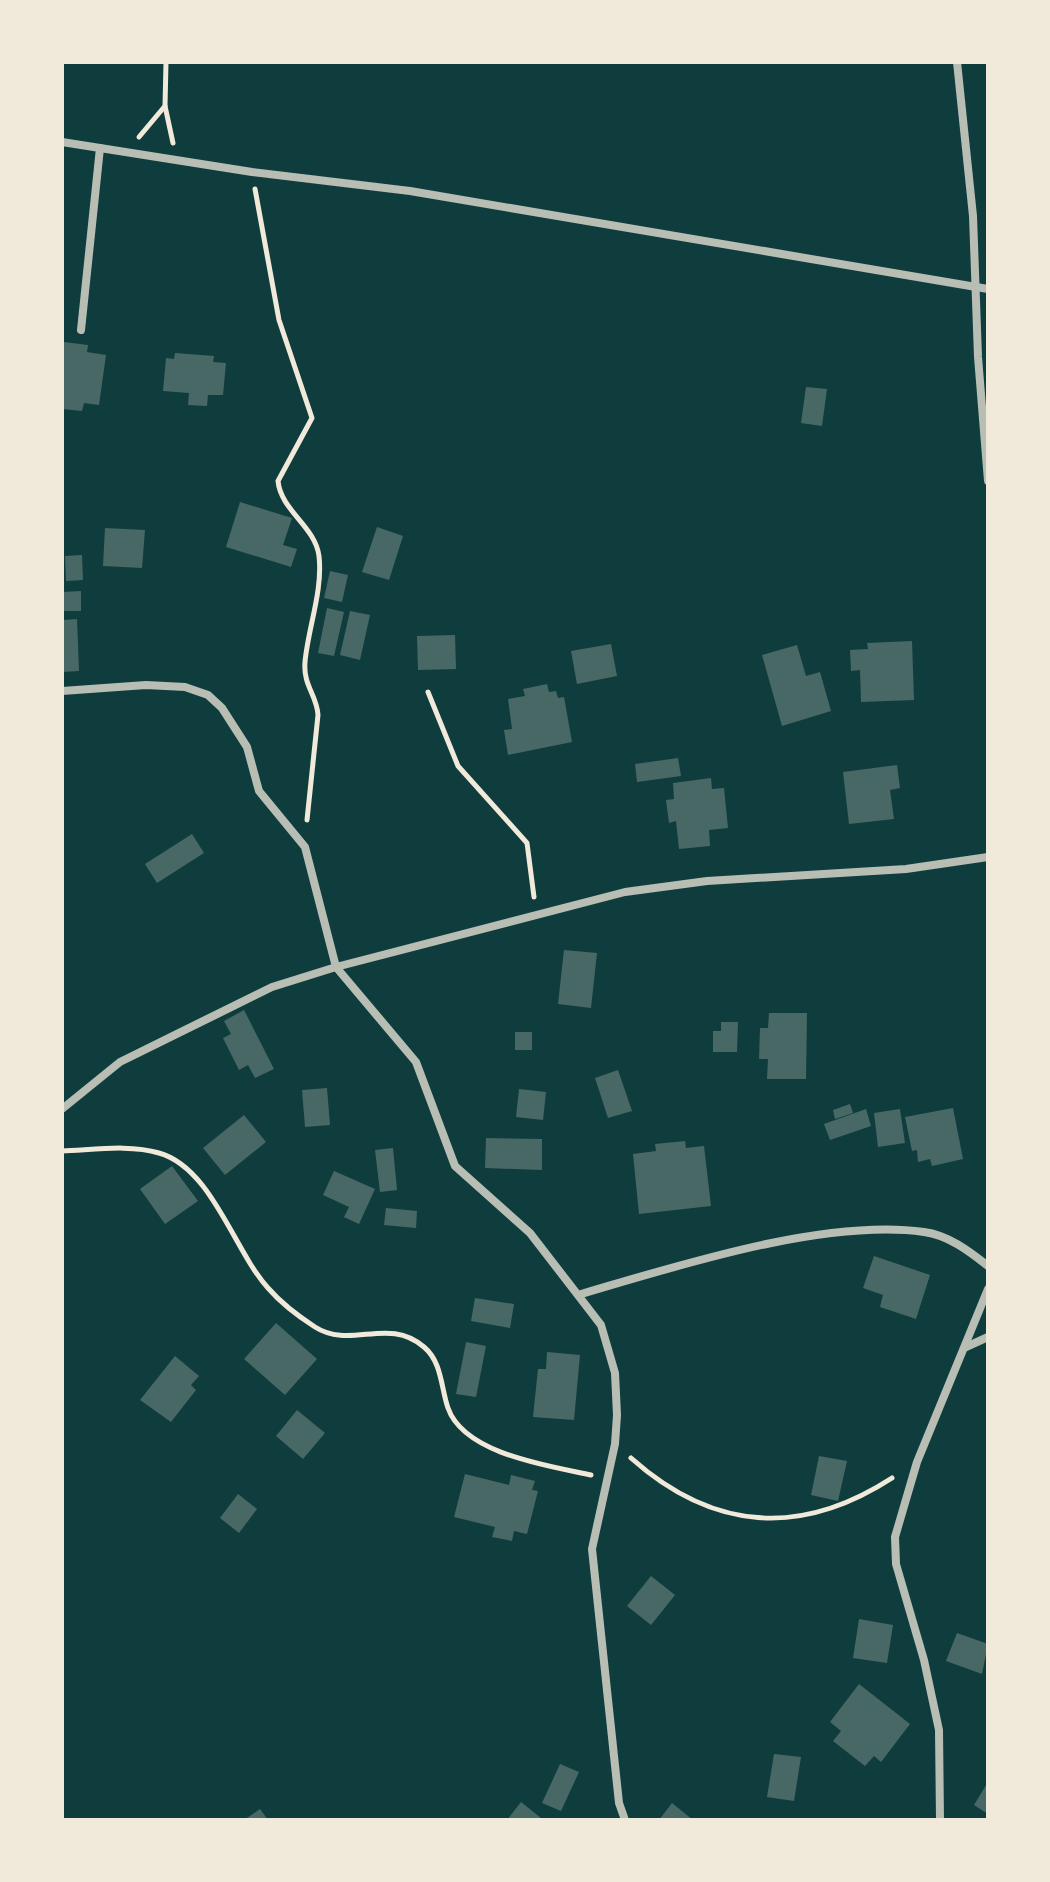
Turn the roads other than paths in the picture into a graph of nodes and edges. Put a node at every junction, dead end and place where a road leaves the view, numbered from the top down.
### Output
1 (957, 62) edge
2 (62, 142) edge
3 (100, 148) junction
4 (976, 287) junction
5 (988, 289) edge
6 (81, 330) dead end
7 (988, 481) edge
8 (62, 691) edge
9 (988, 857) edge
10 (336, 967) junction
11 (62, 1109) edge
12 (988, 1266) edge
13 (988, 1289) edge
14 (581, 1294) junction
15 (988, 1337) edge
16 (966, 1347) junction
17 (625, 1820) edge
18 (940, 1820) edge

1 - 4 street
2 - 3 street
3 - 4 street
3 - 6 street
4 - 5 street
4 - 7 street
8 - 10 street
9 - 10 street
10 - 11 street
10 - 14 street
12 - 14 street
13 - 16 street
14 - 17 street
15 - 16 street
16 - 18 street

